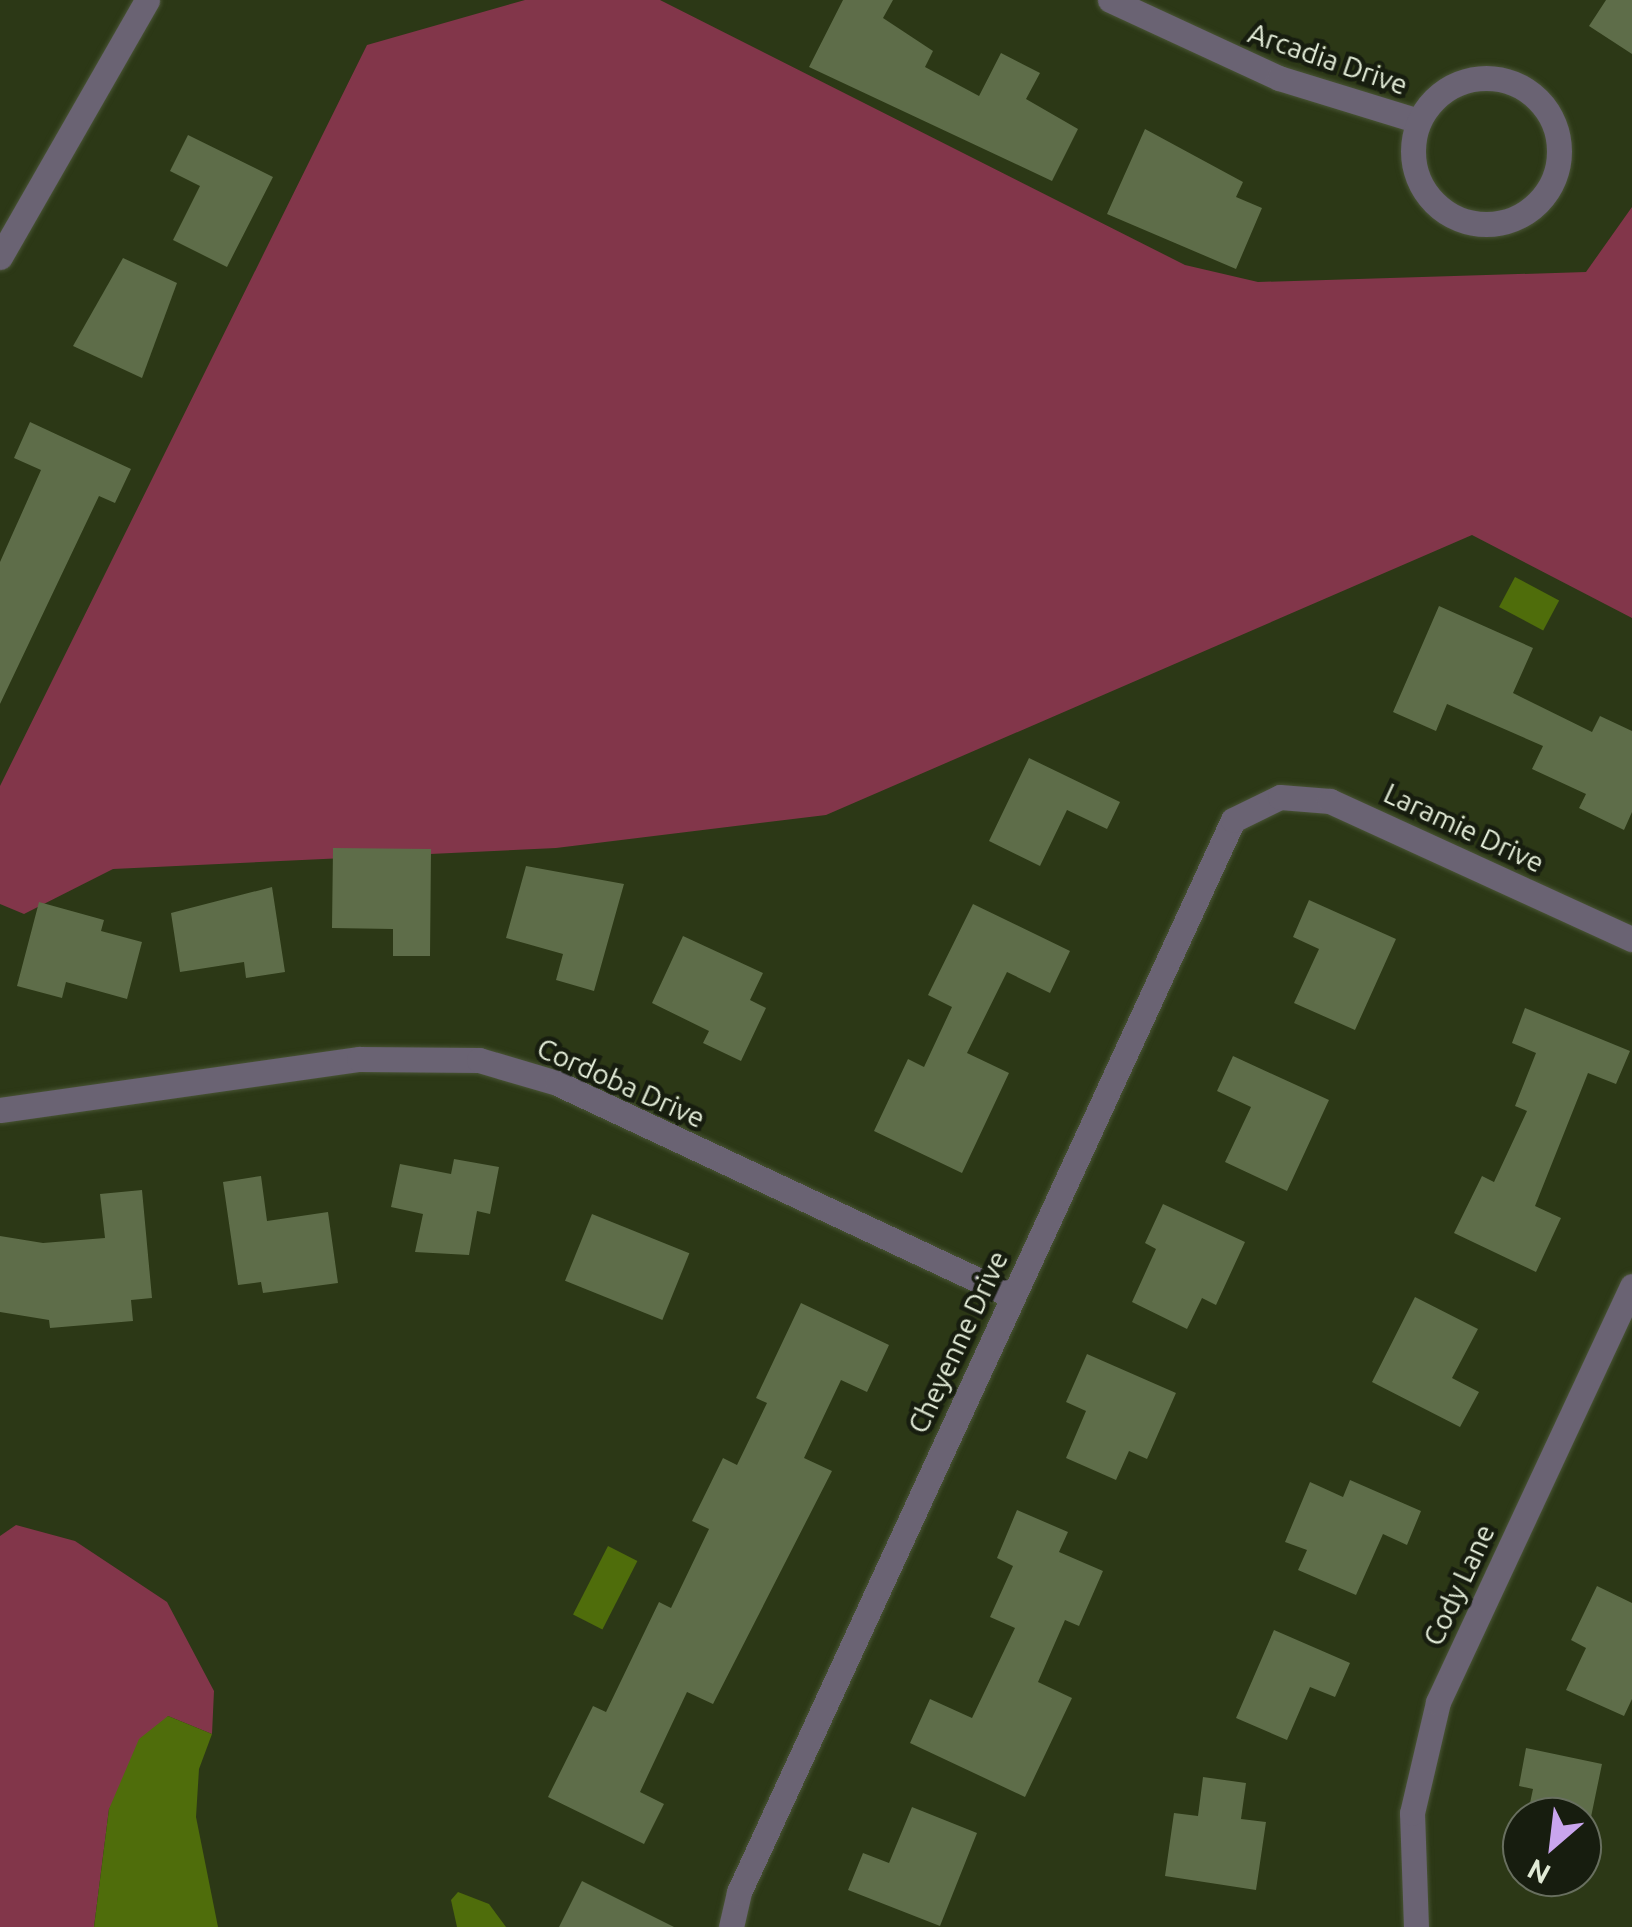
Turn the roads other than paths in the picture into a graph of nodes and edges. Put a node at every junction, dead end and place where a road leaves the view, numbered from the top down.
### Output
1 (147, 0) edge
2 (1110, 0) edge
3 (1419, 121) junction
4 (0, 257) edge
5 (1264, 800) joint
6 (1632, 939) edge
7 (0, 1110) edge
8 (1632, 1286) edge
9 (1012, 1296) junction
10 (731, 1927) edge
11 (1416, 1927) edge

1 - 4 street
2 - 3 street, Arcadia Drive
3 - 3 street
5 - 6 street, Laramie Drive
5 - 9 street, Cheyenne Drive
7 - 9 street, Cordoba Drive
8 - 11 street, Cody Lane
9 - 10 street, Cheyenne Drive

